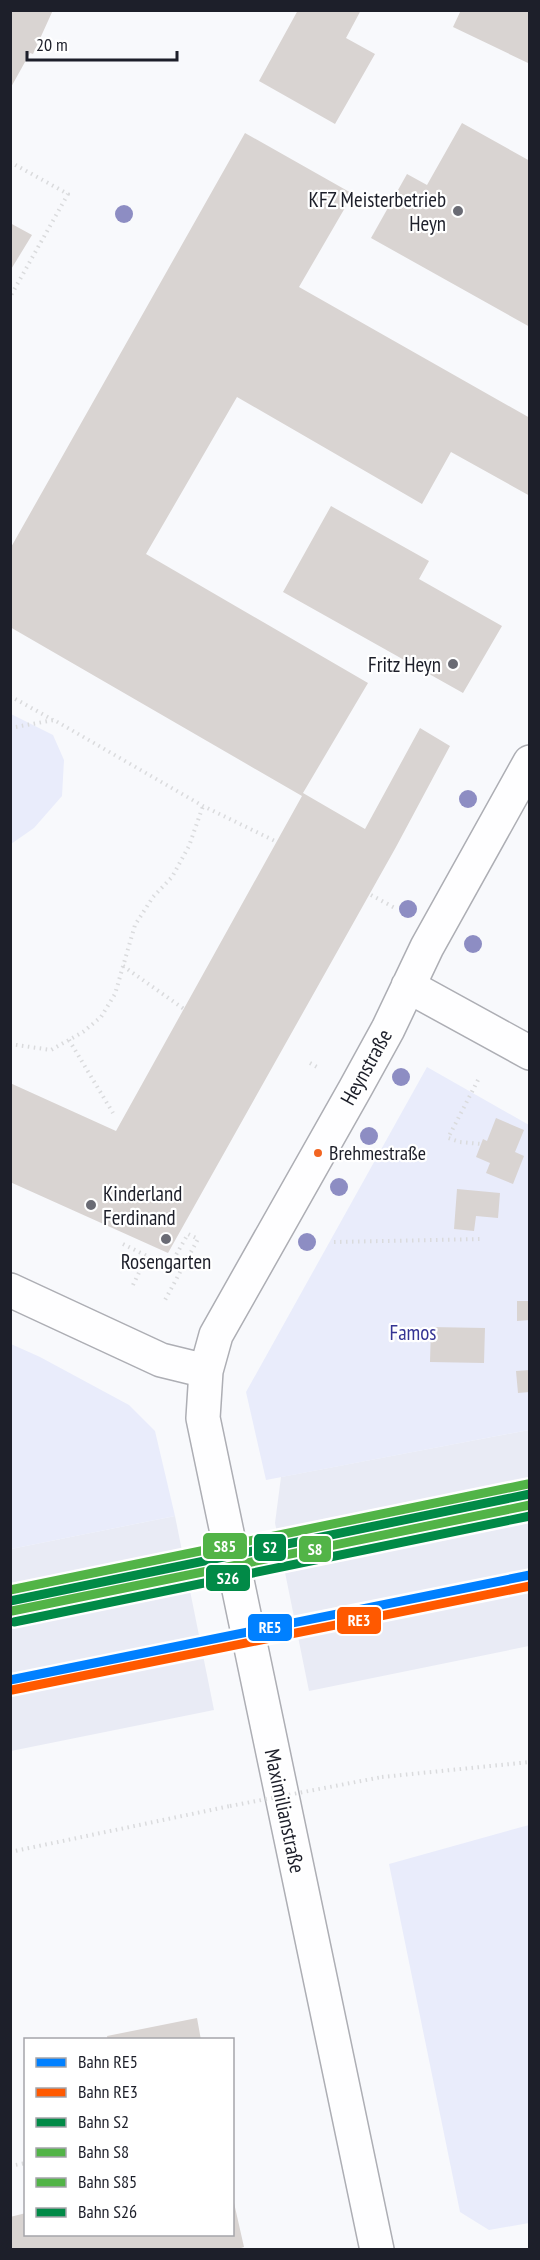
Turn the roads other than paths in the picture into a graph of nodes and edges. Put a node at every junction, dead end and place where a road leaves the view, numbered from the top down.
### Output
1 (530, 762) edge
2 (408, 986) junction
3 (530, 1053) edge
4 (10, 1290) edge
5 (206, 1371) junction
6 (377, 2250) edge

1 - 2 street, Heynstraße
2 - 3 street
2 - 5 street, Heynstraße
4 - 5 street
5 - 6 street, Maximilianstraße

